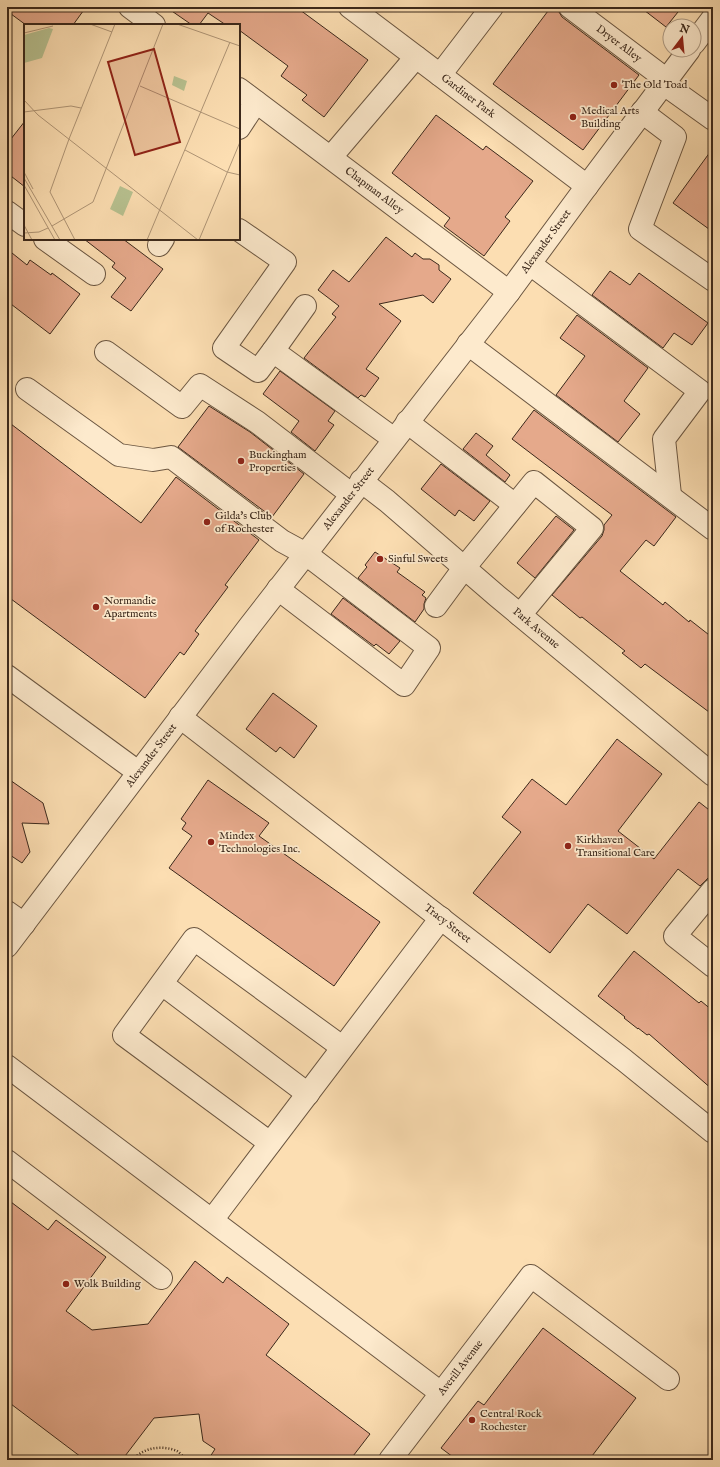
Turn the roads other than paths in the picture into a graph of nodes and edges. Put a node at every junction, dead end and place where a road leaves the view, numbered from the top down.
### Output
1 (130, 7) edge
2 (350, 7) edge
3 (492, 7) edge
4 (570, 7) edge
5 (713, 18) edge
6 (153, 24) edge
7 (702, 32) edge
8 (416, 57) junction
9 (683, 58) edge
10 (440, 75) junction
11 (665, 82) junction
12 (240, 90) edge
13 (256, 102) junction
14 (642, 112) junction
15 (713, 119) edge
16 (240, 126) edge
17 (331, 157) junction
18 (587, 186) junction
19 (7, 212) edge
20 (24, 224) edge
21 (240, 231) edge
22 (46, 240) edge
23 (530, 264) junction
24 (94, 274) dead end
25 (713, 280) edge
26 (509, 292) junction
27 (305, 306) dead end
28 (468, 344) junction
29 (273, 351) junction
30 (106, 352) dead end
31 (27, 389) dead end
32 (707, 390) edge
33 (407, 422) junction
34 (394, 439) junction
35 (356, 488) junction
36 (670, 496) junction
37 (515, 505) junction
38 (713, 529) edge
39 (306, 554) junction
40 (464, 568) junction
41 (278, 589) junction
42 (436, 606) dead end
43 (520, 616) junction
44 (7, 676) edge
45 (180, 717) junction
46 (138, 772) junction
47 (713, 775) edge
48 (713, 890) edge
49 (15, 918) edge
50 (440, 918) junction
51 (7, 946) edge
52 (713, 966) edge
53 (162, 984) junction
54 (342, 1047) junction
55 (7, 1066) edge
56 (308, 1094) junction
57 (713, 1132) edge
58 (270, 1143) junction
59 (7, 1161) edge
60 (212, 1220) junction
61 (161, 1278) dead end
62 (668, 1379) dead end
63 (440, 1393) junction
64 (390, 1460) edge

1 - 6 street
2 - 8 street, Gardiner Park
3 - 10 street
4 - 11 street, Dryer Alley
5 - 7 street
8 - 10 street, Gardiner Park
8 - 17 street
9 - 11 street, Alexander Street
10 - 18 street, Gardiner Park
11 - 14 street, Alexander Street
11 - 15 street, Dryer Alley
12 - 13 street, Chapman Alley
13 - 16 street
13 - 17 street, Chapman Alley
14 - 18 street, Alexander Street
14 - 25 street
17 - 26 street, Chapman Alley
18 - 23 street, Alexander Street
19 - 20 street
21 - 29 street
22 - 24 street
23 - 26 street, Alexander Street
23 - 32 street
26 - 28 street, Alexander Street
27 - 29 street
28 - 33 street, Alexander Street
28 - 36 street
29 - 34 street
30 - 35 street, Park Avenue
31 - 39 street
32 - 36 street
33 - 34 street, Alexander Street
33 - 37 street
34 - 35 street, Alexander Street
35 - 39 street, Alexander Street
35 - 40 street, Park Avenue
36 - 38 street
37 - 40 street
37 - 43 street
39 - 41 street, Alexander Street
39 - 41 street
40 - 42 street
40 - 43 street, Park Avenue
41 - 45 street, Alexander Street
43 - 47 street, Park Avenue
44 - 46 street
45 - 46 street, Alexander Street
45 - 50 street, Tracy Street
46 - 49 street, Alexander Street
48 - 52 street
49 - 51 street, Alexander Street
50 - 54 street
50 - 57 street, Tracy Street
53 - 54 street
53 - 56 street
53 - 58 street
54 - 56 street
55 - 60 street
56 - 58 street
58 - 60 street
59 - 61 street
60 - 63 street
62 - 63 street, Averill Avenue
63 - 64 street, Averill Avenue

